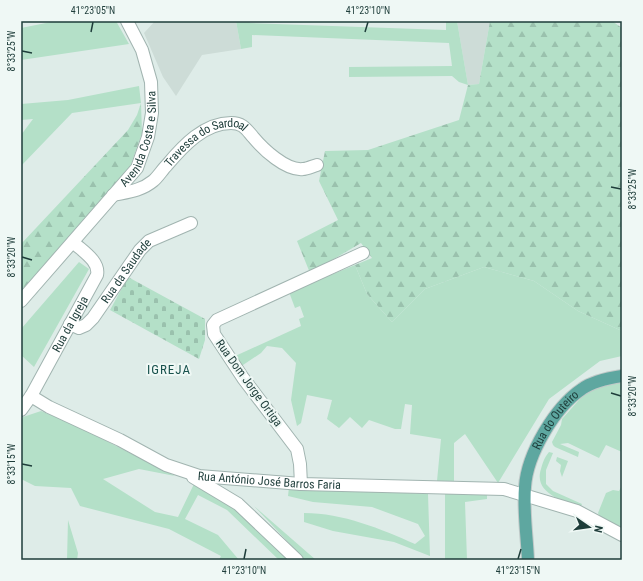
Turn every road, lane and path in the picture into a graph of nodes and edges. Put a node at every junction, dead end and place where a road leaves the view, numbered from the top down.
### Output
1 (127, 21) edge
2 (317, 165) dead end
3 (113, 195) junction
4 (191, 223) dead end
5 (73, 242) junction
6 (363, 253) dead end
7 (21, 300) edge
8 (70, 324) junction
9 (622, 376) edge
10 (31, 396) junction
11 (21, 410) edge
12 (183, 472) junction
13 (301, 484) junction
14 (525, 496) junction
15 (622, 535) edge
16 (298, 560) edge
17 (528, 560) edge

1 - 3 street, Avenida Costa e Silva
2 - 3 street, Travessa do Sardoal
3 - 5 street, Avenida Costa e Silva
4 - 8 street, Rua da Saudade
5 - 7 street, Avenida Costa e Silva
5 - 8 street, Rua da Igreja
6 - 13 street, Rua Dom Jorge Ortiga
8 - 10 street, Rua da Igreja
9 - 14 main road, Rua do Outeiro
10 - 11 street, Rua da Igreja
10 - 12 street, Rua António José Barros Faria
12 - 13 street, Rua António José Barros Faria
12 - 16 street
13 - 14 street, Rua António José Barros Faria
14 - 15 street, Rua António José Barros Faria
14 - 17 main road, Rua do Outeiro

